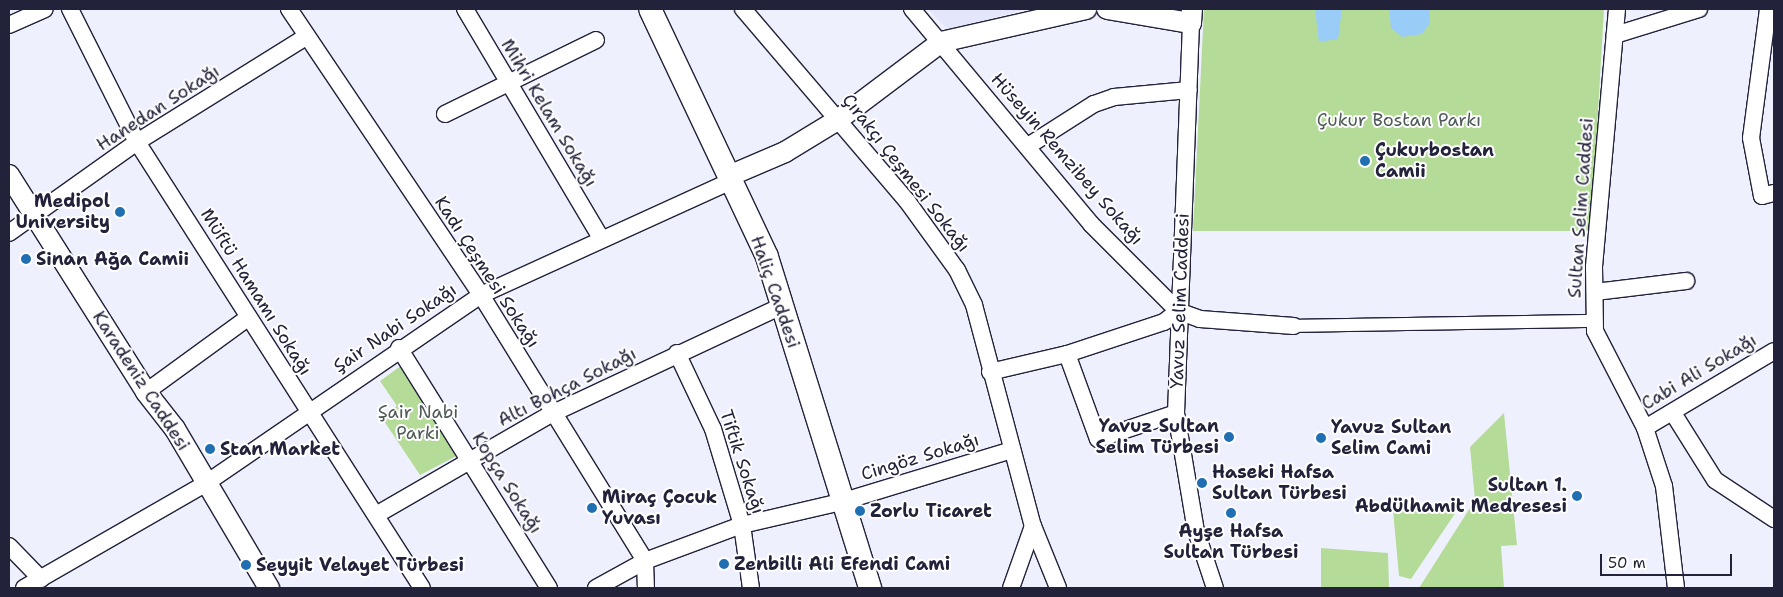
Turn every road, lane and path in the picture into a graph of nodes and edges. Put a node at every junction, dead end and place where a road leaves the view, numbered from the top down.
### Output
1 (46, 9) edge
2 (70, 9) edge
3 (289, 9) edge
4 (465, 9) edge
5 (650, 9) edge
6 (912, 9) edge
7 (1086, 9) edge
8 (1107, 9) edge
9 (1617, 9) edge
10 (1699, 9) edge
11 (1768, 9) edge
12 (748, 11) edge
13 (1192, 16) edge
14 (9, 25) edge
15 (1615, 36) junction
16 (306, 37) junction
17 (596, 40) dead end
18 (941, 42) junction
19 (508, 84) junction
20 (1189, 90) junction
21 (446, 114) dead end
22 (839, 119) junction
23 (137, 142) junction
24 (1028, 146) junction
25 (9, 176) edge
26 (730, 178) junction
27 (1774, 193) edge
28 (35, 217) junction
29 (9, 233) edge
30 (601, 238) junction
31 (1686, 281) dead end
32 (1594, 292) junction
33 (481, 295) junction
34 (782, 306) junction
35 (1178, 311) junction
36 (249, 317) junction
37 (1594, 321) junction
38 (1294, 326) joint
39 (399, 348) junction
40 (1774, 351) edge
41 (677, 354) junction
42 (1067, 354) junction
43 (990, 372) junction
44 (146, 392) junction
45 (308, 412) junction
46 (1176, 413) junction
47 (1673, 413) junction
48 (550, 414) junction
49 (1645, 428) junction
50 (1012, 450) junction
51 (470, 462) junction
52 (205, 484) junction
53 (841, 502) junction
54 (1771, 513) edge
55 (376, 515) junction
56 (742, 524) junction
57 (1032, 526) junction
58 (9, 546) edge
59 (644, 561) junction
60 (41, 579) junction
61 (24, 588) edge
62 (269, 588) edge
63 (422, 588) edge
64 (549, 588) edge
65 (596, 588) edge
66 (646, 588) edge
67 (751, 588) edge
68 (870, 588) edge
69 (1011, 588) edge
70 (1058, 588) edge
71 (1215, 588) edge
72 (1676, 588) edge

1 - 14 street
2 - 23 street, Müftü Hamamı Sokağı
3 - 16 street, Kadı Çeşmesi Sokağı
4 - 19 street, Mihri Kelam Sokağı
5 - 26 main road, Haliç Caddesi
6 - 18 street, Hüseyin Remzibey Sokağı
7 - 18 street
8 - 13 street
9 - 15 street, Sultan Selim Caddesi
10 - 15 street
11 - 27 street
12 - 22 street, Çırakçı Çeşmesi Sokağı
13 - 20 street, Yavuz Selim Caddesi
15 - 32 street, Sultan Selim Caddesi
16 - 23 street, Hanedan Sokağı
16 - 33 street, Kadı Çeşmesi Sokağı
17 - 19 street
18 - 22 street
18 - 24 street, Hüseyin Remzibey Sokağı
19 - 21 street
19 - 30 street, Mihri Kelam Sokağı
20 - 24 street
20 - 35 street, Yavuz Selim Caddesi
22 - 26 street
22 - 43 street, Çırakçı Çeşmesi Sokağı
23 - 28 street, Hanedan Sokağı
23 - 36 street, Müftü Hamamı Sokağı
24 - 35 street, Hüseyin Remzibey Sokağı
25 - 28 street, Karadeniz Caddesi
26 - 30 street, Şair Nabi Sokağı
26 - 34 main road, Haliç Caddesi
28 - 29 street, Hanedan Sokağı
28 - 44 street, Karadeniz Caddesi
30 - 33 street, Şair Nabi Sokağı
31 - 32 street
32 - 37 street, Sultan Selim Caddesi
33 - 39 street, Şair Nabi Sokağı
33 - 48 street, Kadı Çeşmesi Sokağı
34 - 41 street, Altı Bohça Sokağı
34 - 53 main road, Haliç Caddesi
35 - 38 street, Hüseyin Remzibey Sokağı
35 - 42 street
35 - 46 street, Yavuz Selim Caddesi
36 - 44 street
36 - 45 street, Müftü Hamamı Sokağı
37 - 38 street
37 - 49 street, Sultan Selim Caddesi
39 - 45 street, Şair Nabi Sokağı
39 - 51 street, Kopça Sokağı
40 - 47 street, Cabi Ali Sokağı
41 - 48 street, Altı Bohça Sokağı
41 - 56 street, Tiftik Sokağı
42 - 43 street
42 - 46 street
43 - 50 street, Çırakçı Çeşmesi Sokağı
44 - 52 street, Karadeniz Caddesi
45 - 52 street, Şair Nabi Sokağı
45 - 55 street, Müftü Hamamı Sokağı
46 - 71 street, Yavuz Selim Caddesi
47 - 49 street, Cabi Ali Sokağı
47 - 54 street
48 - 51 street, Altı Bohça Sokağı
48 - 59 street, Kadı Çeşmesi Sokağı
49 - 72 street, Sultan Selim Caddesi
50 - 53 street, Cingöz Sokağı
50 - 57 street, Çırakçı Çeşmesi Sokağı
51 - 55 street, Altı Bohça Sokağı
51 - 64 street, Kopça Sokağı
52 - 60 street, Şair Nabi Sokağı
52 - 62 street, Karadeniz Caddesi
53 - 56 street, Cingöz Sokağı
53 - 68 main road, Haliç Caddesi
55 - 63 street, Müftü Hamamı Sokağı
56 - 59 street, Cingöz Sokağı
56 - 67 street, Tiftik Sokağı
57 - 69 street
57 - 70 street, Çırakçı Çeşmesi Sokağı
58 - 60 street
59 - 65 street, Cingöz Sokağı
59 - 66 street
60 - 61 street, Şair Nabi Sokağı

